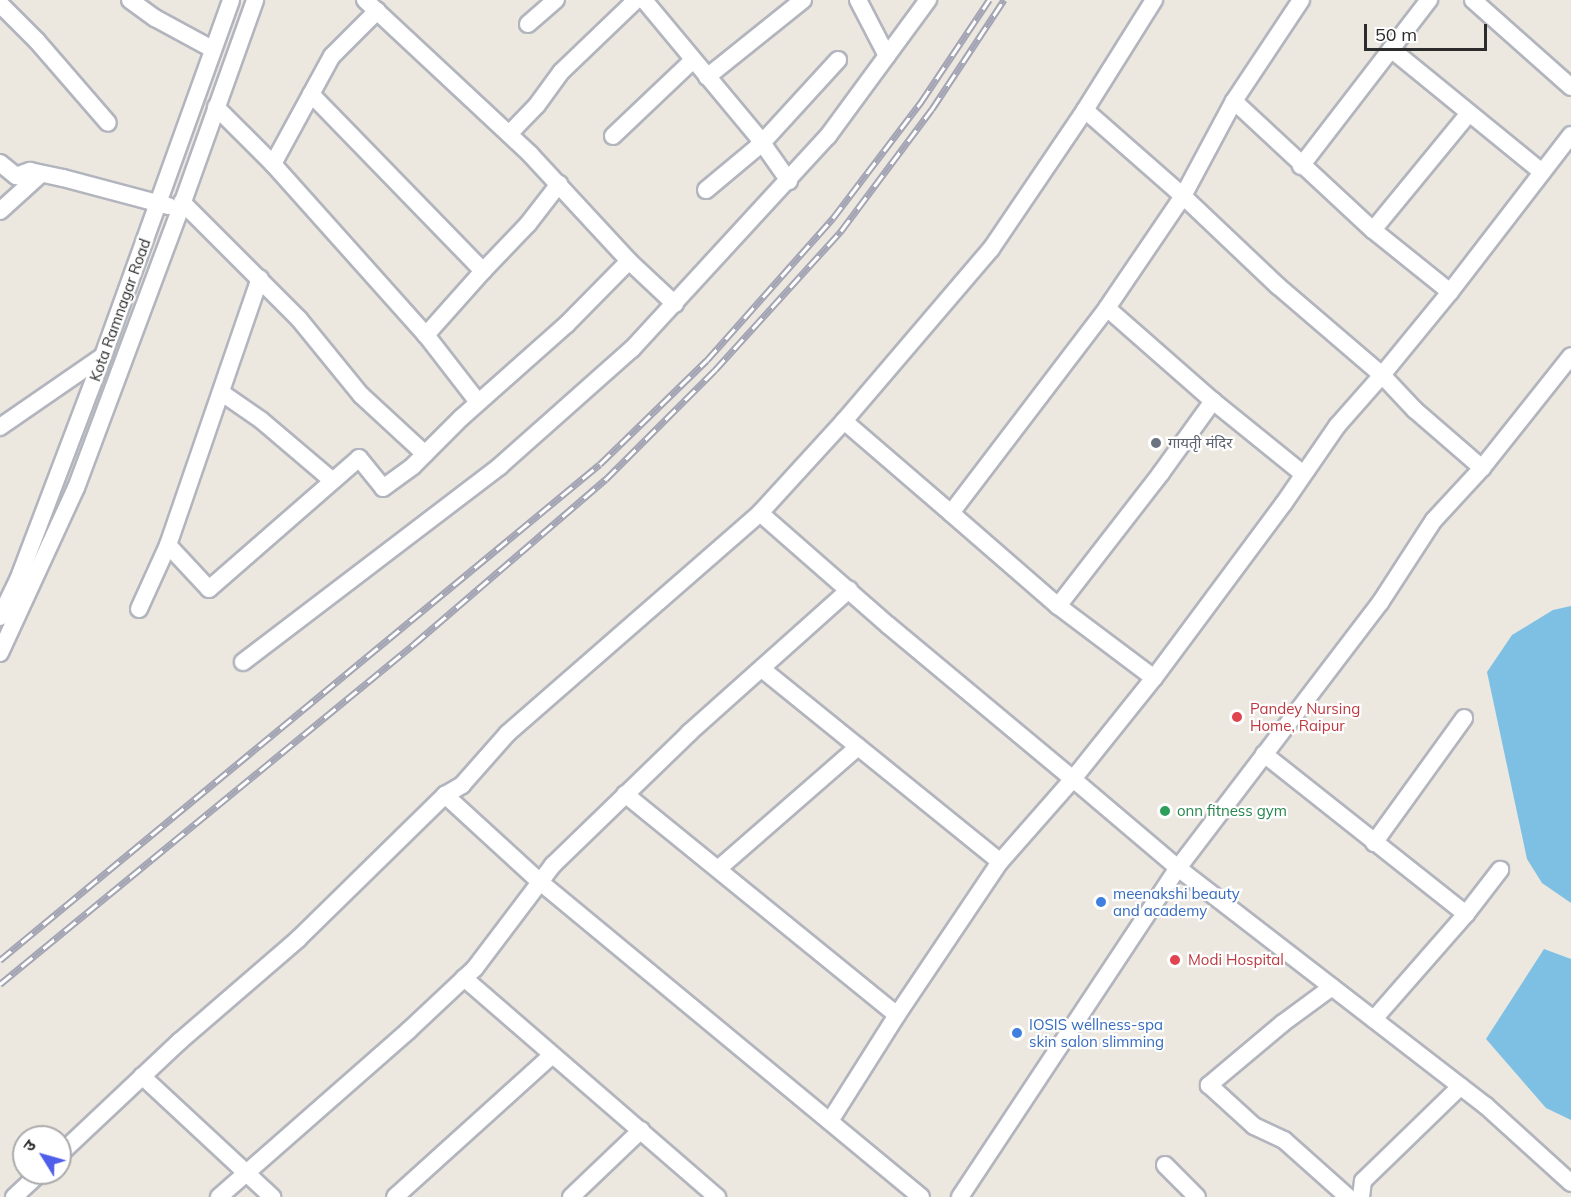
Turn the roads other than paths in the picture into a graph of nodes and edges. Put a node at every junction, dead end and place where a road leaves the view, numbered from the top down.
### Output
1 (130, 0) edge
2 (231, 0) edge
3 (255, 0) edge
4 (556, 0) edge
5 (636, 0) edge
6 (644, 0) edge
7 (803, 0) edge
8 (858, 0) edge
9 (928, 0) edge
10 (1154, 0) edge
11 (1300, 0) edge
12 (1429, 0) edge
13 (1473, 0) edge
14 (0, 4) edge
15 (371, 5) edge
16 (528, 24) dead end
17 (212, 49) junction
18 (1391, 49) junction
19 (887, 56) junction
20 (693, 60) junction
21 (838, 60) dead end
22 (707, 77) junction
23 (1571, 87) edge
24 (310, 94) junction
25 (1234, 101) junction
26 (216, 107) junction
27 (1085, 110) junction
28 (1468, 113) junction
29 (108, 123) dead end
30 (510, 134) junction
31 (1571, 135) edge
32 (613, 136) dead end
33 (761, 144) junction
34 (0, 163) edge
35 (273, 164) junction
36 (1302, 166) junction
37 (1542, 172) junction
38 (40, 174) junction
39 (789, 181) junction
40 (559, 184) junction
41 (706, 190) dead end
42 (1183, 196) junction
43 (159, 204) junction
44 (181, 206) junction
45 (0, 211) edge
46 (1373, 230) junction
47 (629, 261) junction
48 (483, 271) junction
49 (260, 278) junction
50 (1450, 292) junction
51 (675, 304) junction
52 (1107, 308) junction
53 (426, 335) junction
54 (103, 356) junction
55 (1571, 356) edge
56 (1382, 375) junction
57 (222, 393) junction
58 (1212, 400) junction
59 (478, 402) junction
60 (844, 421) junction
61 (0, 427) edge
62 (425, 454) junction
63 (1482, 468) junction
64 (1303, 474) junction
65 (333, 481) junction
66 (760, 513) junction
67 (951, 513) junction
68 (168, 545) junction
69 (849, 590) junction
70 (1058, 606) junction
71 (139, 609) dead end
72 (0, 617) edge
73 (0, 653) edge
74 (243, 662) dead end
75 (762, 669) junction
76 (1154, 678) junction
77 (1464, 718) dead end
78 (858, 747) junction
79 (1264, 754) junction
80 (1073, 779) junction
81 (625, 794) junction
82 (445, 795) junction
83 (1374, 843) junction
84 (1000, 862) junction
85 (1178, 868) junction
86 (717, 869) junction
87 (1500, 870) dead end
88 (540, 882) junction
89 (1466, 914) junction
90 (464, 978) junction
91 (1332, 987) junction
92 (897, 1015) junction
93 (1374, 1019) junction
94 (551, 1056) junction
95 (142, 1076) junction
96 (1461, 1086) junction
97 (830, 1121) junction
98 (642, 1130) junction
99 (72, 1143) edge
100 (1165, 1165) dead end
101 (245, 1171) junction
102 (1571, 1183) edge
103 (27, 1185) edge
104 (14, 1197) edge
105 (219, 1197) edge
106 (272, 1197) edge
107 (395, 1197) edge
108 (571, 1197) edge
109 (717, 1197) edge
110 (921, 1197) edge
111 (960, 1197) edge
112 (1197, 1197) edge
113 (1348, 1197) edge
114 (1361, 1197) edge

1 - 17 street
2 - 17 street, Kota Ramnagar Road
3 - 26 street
4 - 16 street
5 - 30 street
6 - 20 street
7 - 22 street
8 - 19 street
9 - 19 street
10 - 27 street
11 - 25 street
12 - 18 street
13 - 23 street
14 - 29 street
15 - 24 street
15 - 30 street
17 - 43 street, Kota Ramnagar Road
18 - 28 street
18 - 36 street
19 - 39 street
20 - 22 street
20 - 32 street
21 - 33 street
22 - 33 street
24 - 35 street
24 - 48 street
25 - 36 street
25 - 42 street
26 - 35 street
26 - 44 street
27 - 42 street
27 - 60 street
28 - 37 street
28 - 46 street
30 - 40 street
31 - 37 street
33 - 39 street
33 - 41 street
34 - 38 street
35 - 53 street
36 - 46 street
37 - 50 street
38 - 43 street
38 - 45 street
39 - 51 street
40 - 47 street
40 - 48 street
42 - 52 street
42 - 56 street
43 - 44 street
43 - 54 street, Kota Ramnagar Road
44 - 49 street
44 - 73 street
46 - 50 street
47 - 51 street
47 - 59 street
48 - 53 street
49 - 57 street
49 - 62 street
50 - 56 street
51 - 74 street
52 - 58 street
52 - 67 street
53 - 59 street
54 - 61 street
54 - 72 street, Kota Ramnagar Road
55 - 63 street
56 - 63 street
56 - 64 street
57 - 65 street
57 - 68 street
58 - 64 street
58 - 70 street
59 - 62 street
60 - 66 street
60 - 67 street
62 - 65 street
63 - 79 street
64 - 76 street
65 - 68 street
66 - 69 street
66 - 82 street
67 - 70 street
68 - 71 street
69 - 75 street
69 - 80 street
70 - 76 street
75 - 78 street
75 - 81 street
76 - 80 street
77 - 83 street
78 - 84 street
78 - 86 street
79 - 83 street
79 - 85 street
80 - 84 street
80 - 85 street
81 - 86 street
81 - 88 street
82 - 88 street
82 - 95 street
83 - 89 street
84 - 92 street
85 - 91 street
85 - 111 street
86 - 92 street
87 - 89 street
88 - 90 street
88 - 97 street
89 - 93 street
90 - 94 street
90 - 101 street
91 - 93 street
91 - 113 street
92 - 97 street
93 - 96 street
94 - 98 street
94 - 107 street
95 - 99 street
95 - 101 street
96 - 102 street
96 - 114 street
97 - 110 street
98 - 108 street
98 - 109 street
100 - 112 street
101 - 105 street
101 - 106 street
103 - 104 street

